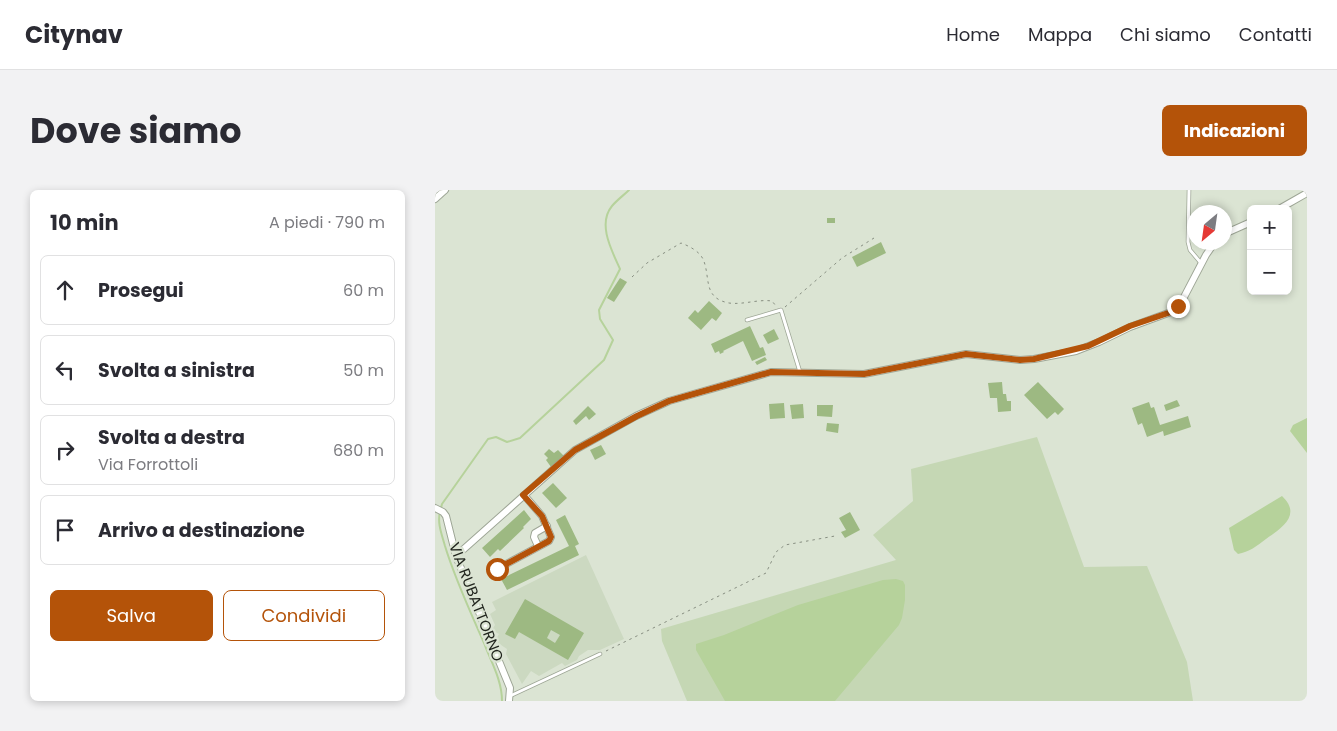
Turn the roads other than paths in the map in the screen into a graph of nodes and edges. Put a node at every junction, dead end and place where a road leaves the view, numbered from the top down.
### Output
1 (445, 190) edge
2 (1189, 190) edge
3 (1307, 193) edge
4 (435, 199) edge
5 (1286, 205) edge
6 (1247, 224) edge
7 (1232, 231) edge
8 (1210, 250) edge
9 (1201, 263) junction
10 (747, 320) dead end
11 (800, 373) junction
12 (523, 495) junction
13 (435, 508) edge
14 (547, 526) junction
15 (539, 546) junction
16 (456, 556) junction
17 (497, 569) dead end
18 (600, 654) road end
19 (509, 699) edge

1 - 4 street
2 - 9 lane
3 - 5 street
6 - 7 street
8 - 9 street
9 - 11 street
10 - 11 lane
11 - 12 street
12 - 14 street
12 - 16 street
13 - 16 street, VIA RUBATTORNO
14 - 15 street
14 - 15 street
15 - 17 street
16 - 19 street, VIA RUBATTORNO
18 - 19 lane

